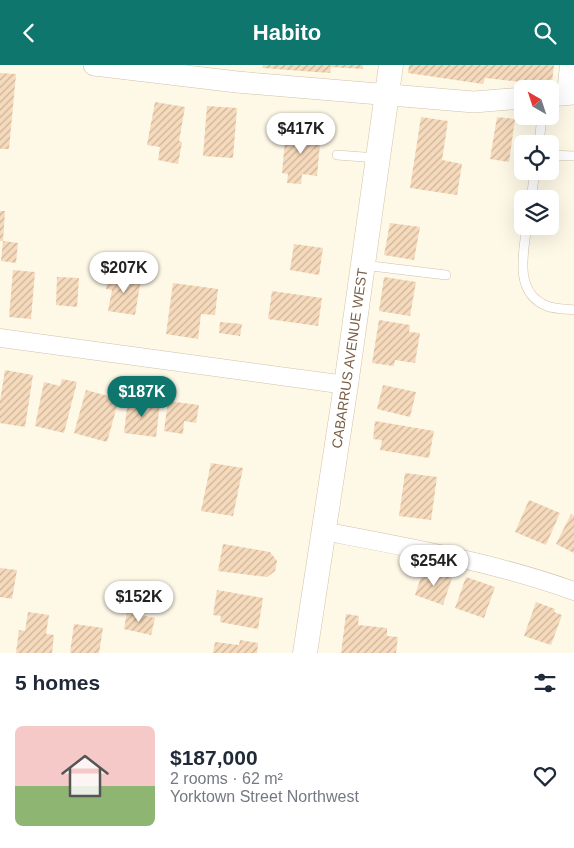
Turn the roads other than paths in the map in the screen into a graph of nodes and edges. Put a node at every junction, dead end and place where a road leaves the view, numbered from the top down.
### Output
1 (94, 65) edge
2 (391, 65) edge
3 (569, 65) edge
4 (387, 95) junction
5 (563, 95) edge
6 (514, 100) edge
7 (337, 155) dead end
8 (559, 155) edge
9 (574, 156) edge
10 (378, 158) junction
11 (526, 235) edge
12 (363, 265) junction
13 (446, 275) dead end
14 (574, 310) edge
15 (0, 338) edge
16 (346, 385) junction
17 (323, 531) junction
18 (574, 591) edge
19 (304, 653) edge

1 - 4 street
2 - 4 main road, CABARRUS AVENUE WEST
3 - 5 street
4 - 6 street
4 - 10 main road, CABARRUS AVENUE WEST
7 - 10 lane
8 - 9 lane
10 - 12 main road, CABARRUS AVENUE WEST
11 - 14 lane
12 - 13 lane
12 - 16 main road, CABARRUS AVENUE WEST
15 - 16 street
16 - 17 main road, CABARRUS AVENUE WEST
17 - 18 street
17 - 19 main road, CABARRUS AVENUE WEST

